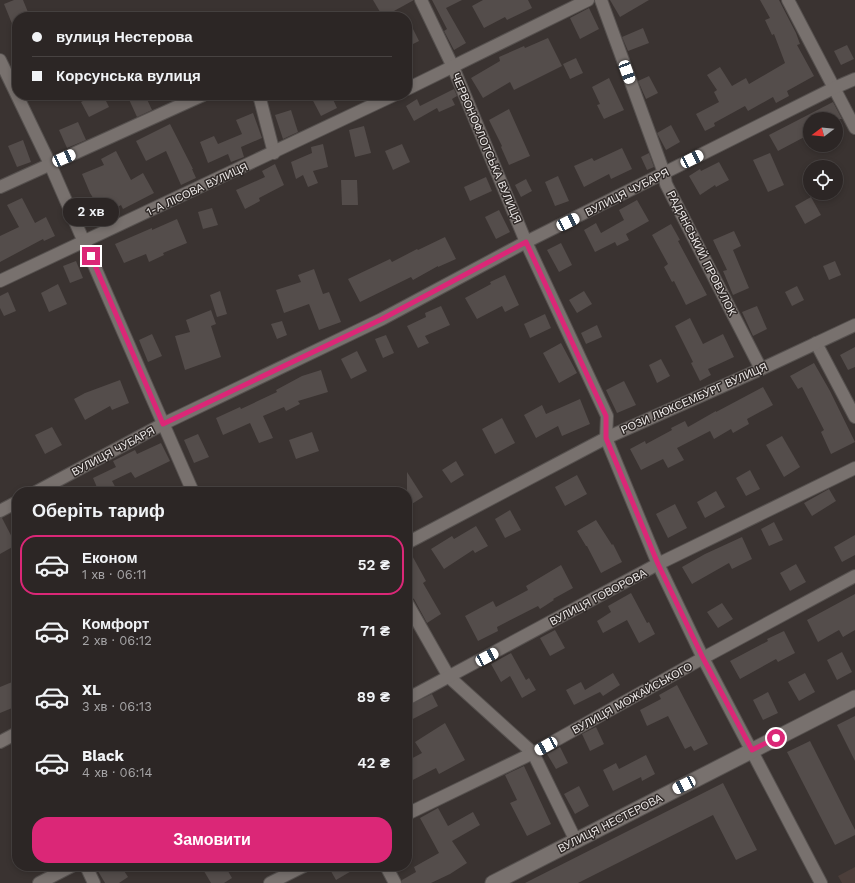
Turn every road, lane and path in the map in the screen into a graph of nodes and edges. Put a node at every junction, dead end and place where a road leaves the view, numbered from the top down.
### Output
1 (421, 0) edge
2 (588, 0) edge
3 (601, 0) edge
4 (788, 0) edge
5 (0, 60) edge
6 (453, 67) junction
7 (855, 79) edge
8 (12, 85) edge
9 (412, 87) edge
10 (834, 88) junction
11 (19, 100) edge
12 (192, 100) edge
13 (260, 100) edge
14 (384, 100) edge
15 (855, 128) edge
16 (274, 153) junction
17 (50, 164) junction
18 (664, 173) junction
19 (0, 187) edge
20 (85, 242) junction
21 (526, 242) junction
22 (0, 281) edge
23 (855, 325) edge
24 (816, 343) junction
25 (761, 369) junction
26 (855, 418) edge
27 (163, 424) junction
28 (606, 438) junction
29 (855, 468) edge
30 (45, 487) edge
31 (191, 487) edge
32 (12, 505) edge
33 (0, 512) edge
34 (412, 540) edge
35 (658, 564) junction
36 (855, 576) edge
37 (412, 612) edge
38 (703, 658) junction
39 (449, 677) junction
40 (412, 696) edge
41 (855, 698) edge
42 (12, 736) edge
43 (0, 742) edge
44 (752, 750) junction
45 (533, 753) junction
46 (412, 812) edge
47 (576, 841) junction
48 (62, 871) edge
49 (88, 871) edge
50 (294, 871) edge
51 (389, 871) edge
52 (39, 883) edge
53 (94, 883) edge
54 (270, 883) edge
55 (395, 883) edge
56 (493, 883) edge
57 (821, 883) edge

1 - 6 street, ЧЕРВОНОФЛОТСЬКА ВУЛИЦЯ
2 - 6 street
3 - 18 street, РАДЯНСЬКИЙ ПРОВУЛОК
4 - 10 street
5 - 8 street
6 - 9 street
6 - 21 street, ЧЕРВОНОФЛОТСЬКА ВУЛИЦЯ
7 - 10 street, ВУЛИЦЯ ЧУБАРЯ
10 - 15 street
10 - 18 street, ВУЛИЦЯ ЧУБАРЯ
11 - 17 street
12 - 17 street
13 - 16 street
14 - 16 street, 1-А ЛІСОВА ВУЛИЦЯ
16 - 20 street, 1-А ЛІСОВА ВУЛИЦЯ
17 - 19 street
17 - 20 street
18 - 21 street, ВУЛИЦЯ ЧУБАРЯ
18 - 25 street, РАДЯНСЬКИЙ ПРОВУЛОК
20 - 22 street, 1-А ЛІСОВА ВУЛИЦЯ
20 - 27 street
21 - 27 street, ВУЛИЦЯ ЧУБАРЯ
21 - 28 street, ЧЕРВОНОФЛОТСЬКА ВУЛИЦЯ
23 - 24 street, РОЗИ ЛЮКСЕМБУРГ ВУЛИЦЯ
24 - 25 street, РОЗИ ЛЮКСЕМБУРГ ВУЛИЦЯ
24 - 26 street
25 - 28 street, РОЗИ ЛЮКСЕМБУРГ ВУЛИЦЯ
27 - 30 street, ВУЛИЦЯ ЧУБАРЯ
27 - 31 street
28 - 34 street, РОЗИ ЛЮКСЕМБУРГ ВУЛИЦЯ
28 - 35 street, ЧЕРВОНОФЛОТСЬКА ВУЛИЦЯ
29 - 35 street, ВУЛИЦЯ ГОВОРОВА
32 - 33 street
35 - 38 street, ЧЕРВОНОФЛОТСЬКА ВУЛИЦЯ
35 - 39 street, ВУЛИЦЯ ГОВОРОВА
36 - 38 street, ВУЛИЦЯ МОЖАЙСЬКОГО
37 - 39 street
38 - 44 street, ЧЕРВОНОФЛОТСЬКА ВУЛИЦЯ
38 - 45 street, ВУЛИЦЯ МОЖАЙСЬКОГО
39 - 40 street, ВУЛИЦЯ ГОВОРОВА
39 - 45 street
41 - 44 street, ВУЛИЦЯ НЕСТЕРОВА
42 - 43 street
44 - 47 street, ВУЛИЦЯ НЕСТЕРОВА
44 - 57 street, ЧЕРВОНОФЛОТСЬКА ВУЛИЦЯ
45 - 46 street, ВУЛИЦЯ МОЖАЙСЬКОГО
45 - 47 street
47 - 56 street, ВУЛИЦЯ НЕСТЕРОВА
48 - 52 street
49 - 53 street
50 - 54 street
51 - 55 street

